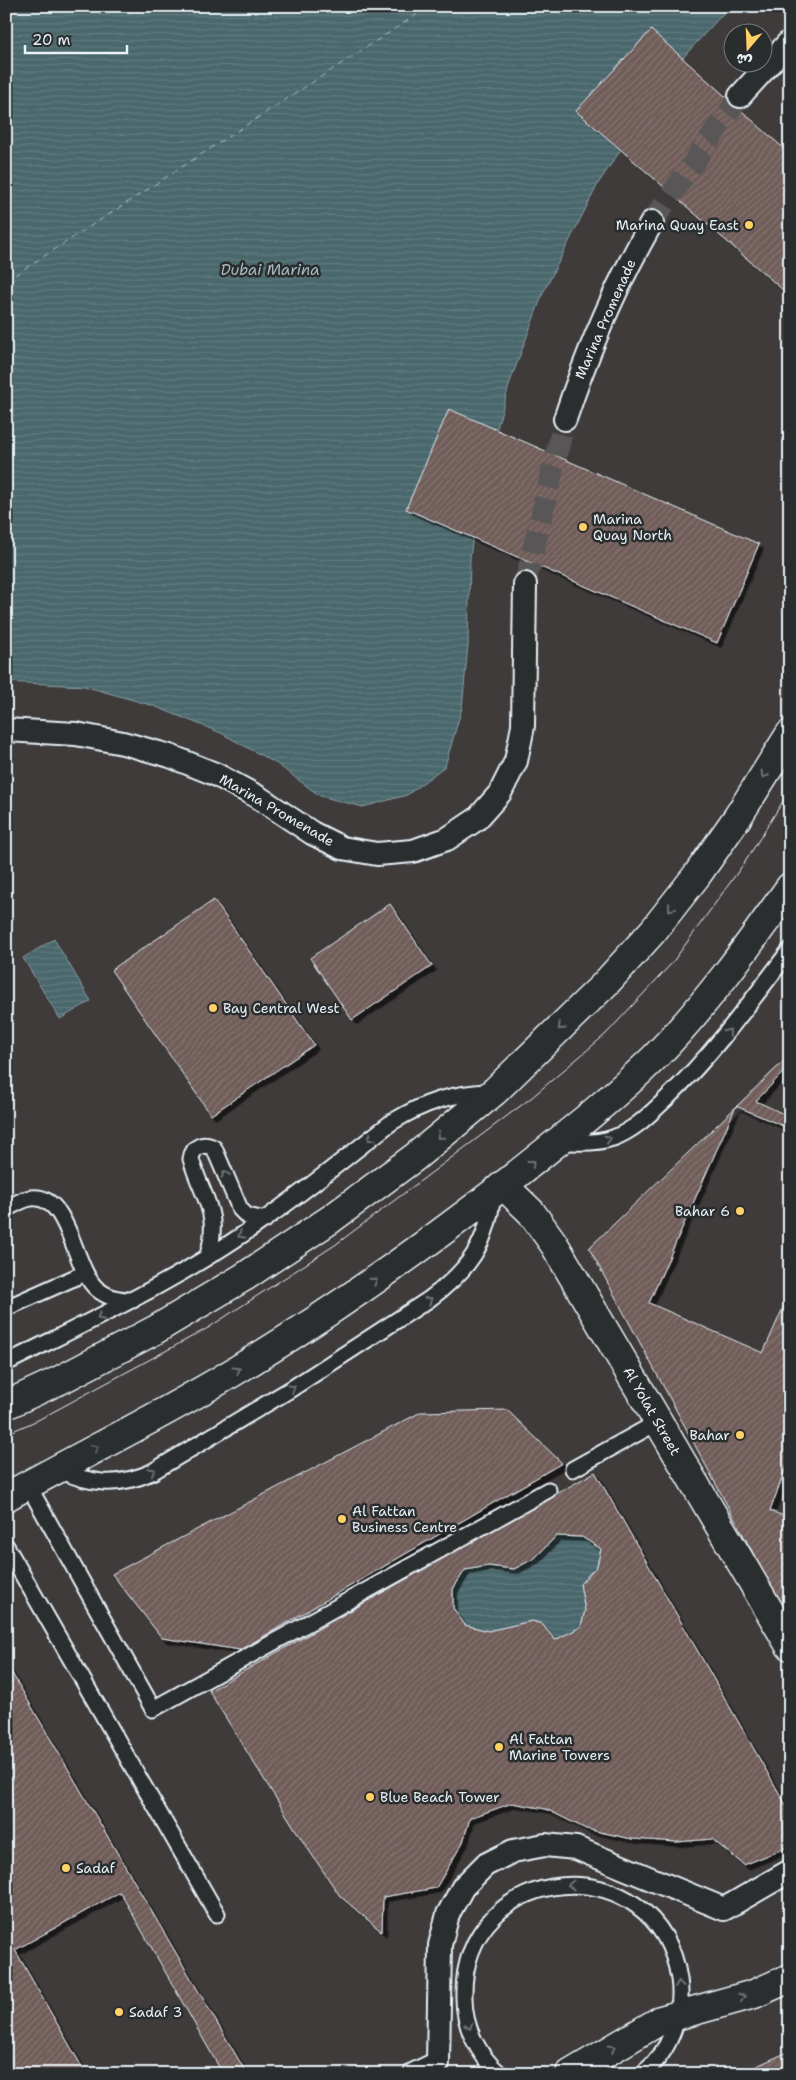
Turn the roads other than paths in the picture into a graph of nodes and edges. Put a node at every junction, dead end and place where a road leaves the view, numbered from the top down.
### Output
1 (790, 41) edge
2 (740, 96) tunnel mouth
3 (652, 222) tunnel mouth
4 (565, 419) tunnel mouth
5 (525, 584) tunnel mouth
6 (6, 730) edge
7 (790, 734) edge
8 (790, 887) edge
9 (788, 953) edge
10 (496, 1092) junction
11 (560, 1141) junction
12 (498, 1189) junction
13 (236, 1202) junction
14 (6, 1209) edge
15 (212, 1212) junction
16 (265, 1220) junction
17 (208, 1255) junction
18 (85, 1273) junction
19 (133, 1300) junction
20 (6, 1308) edge
21 (6, 1364) edge
22 (6, 1405) edge
23 (658, 1422) junction
24 (56, 1469) junction
25 (574, 1469) dead end
26 (548, 1490) dead end
27 (17, 1491) edge
28 (6, 1546) edge
29 (790, 1646) edge
30 (790, 1871) edge
31 (217, 1914) dead end
32 (790, 1978) edge
33 (678, 2014) junction
34 (415, 2074) edge
35 (500, 2074) edge
36 (570, 2074) edge
37 (642, 2074) edge

1 - 2 street
3 - 4 street, Marina Promenade
5 - 6 street, Marina Promenade
7 -> 10 main road
8 - 11 main road
11 -> 9 lane
10 -> 16 lane
10 -> 22 main road
12 -> 11 main road
12 - 23 main road, Al Yolat Street
24 -> 12 main road
24 -> 12 lane
13 - 15 lane
13 -> 15 lane
13 - 16 lane
14 - 18 lane
15 - 17 lane
16 -> 17 lane
17 - 19 lane
18 - 19 lane
18 - 20 lane
19 -> 21 lane
23 - 25 lane
23 - 29 main road, Al Yolat Street
24 - 27 main road
26 - 27 lane
28 - 31 lane
30 - 34 street
33 -> 32 main road
33 -> 35 lane
36 -> 33 main road
33 - 37 lane

